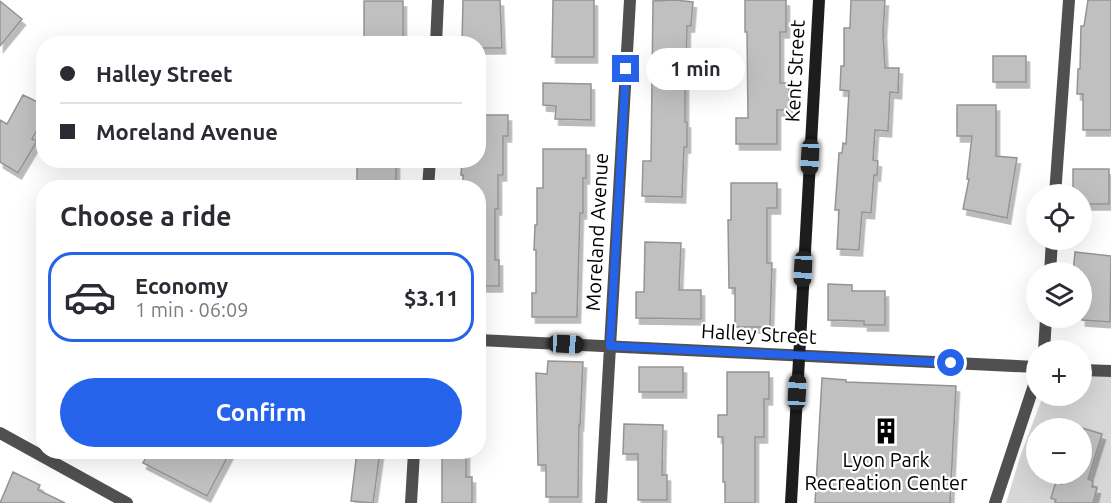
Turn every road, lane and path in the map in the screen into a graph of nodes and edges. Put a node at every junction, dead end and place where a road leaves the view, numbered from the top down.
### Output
1 (438, 0) edge
2 (630, 0) edge
3 (819, 0) edge
4 (1069, 0) edge
5 (436, 36) edge
6 (1056, 184) edge
7 (486, 340) edge
8 (610, 346) junction
9 (798, 356) junction
10 (1026, 367) edge
11 (1092, 370) edge
12 (1111, 371) edge
13 (1027, 406) edge
14 (0, 433) edge
15 (36, 453) edge
16 (47, 459) edge
17 (414, 459) edge
18 (127, 503) edge
19 (411, 503) edge
20 (601, 503) edge
21 (791, 503) edge
22 (995, 503) edge

1 - 5 street
2 - 8 street, Moreland Avenue
3 - 9 street, Kent Street
4 - 6 street
7 - 8 street, Halley Street
8 - 9 street, Halley Street
8 - 20 street, Moreland Avenue
9 - 10 street, Halley Street
9 - 21 street, Kent Street
11 - 12 street
13 - 22 street
14 - 15 street
16 - 18 street
17 - 19 street

